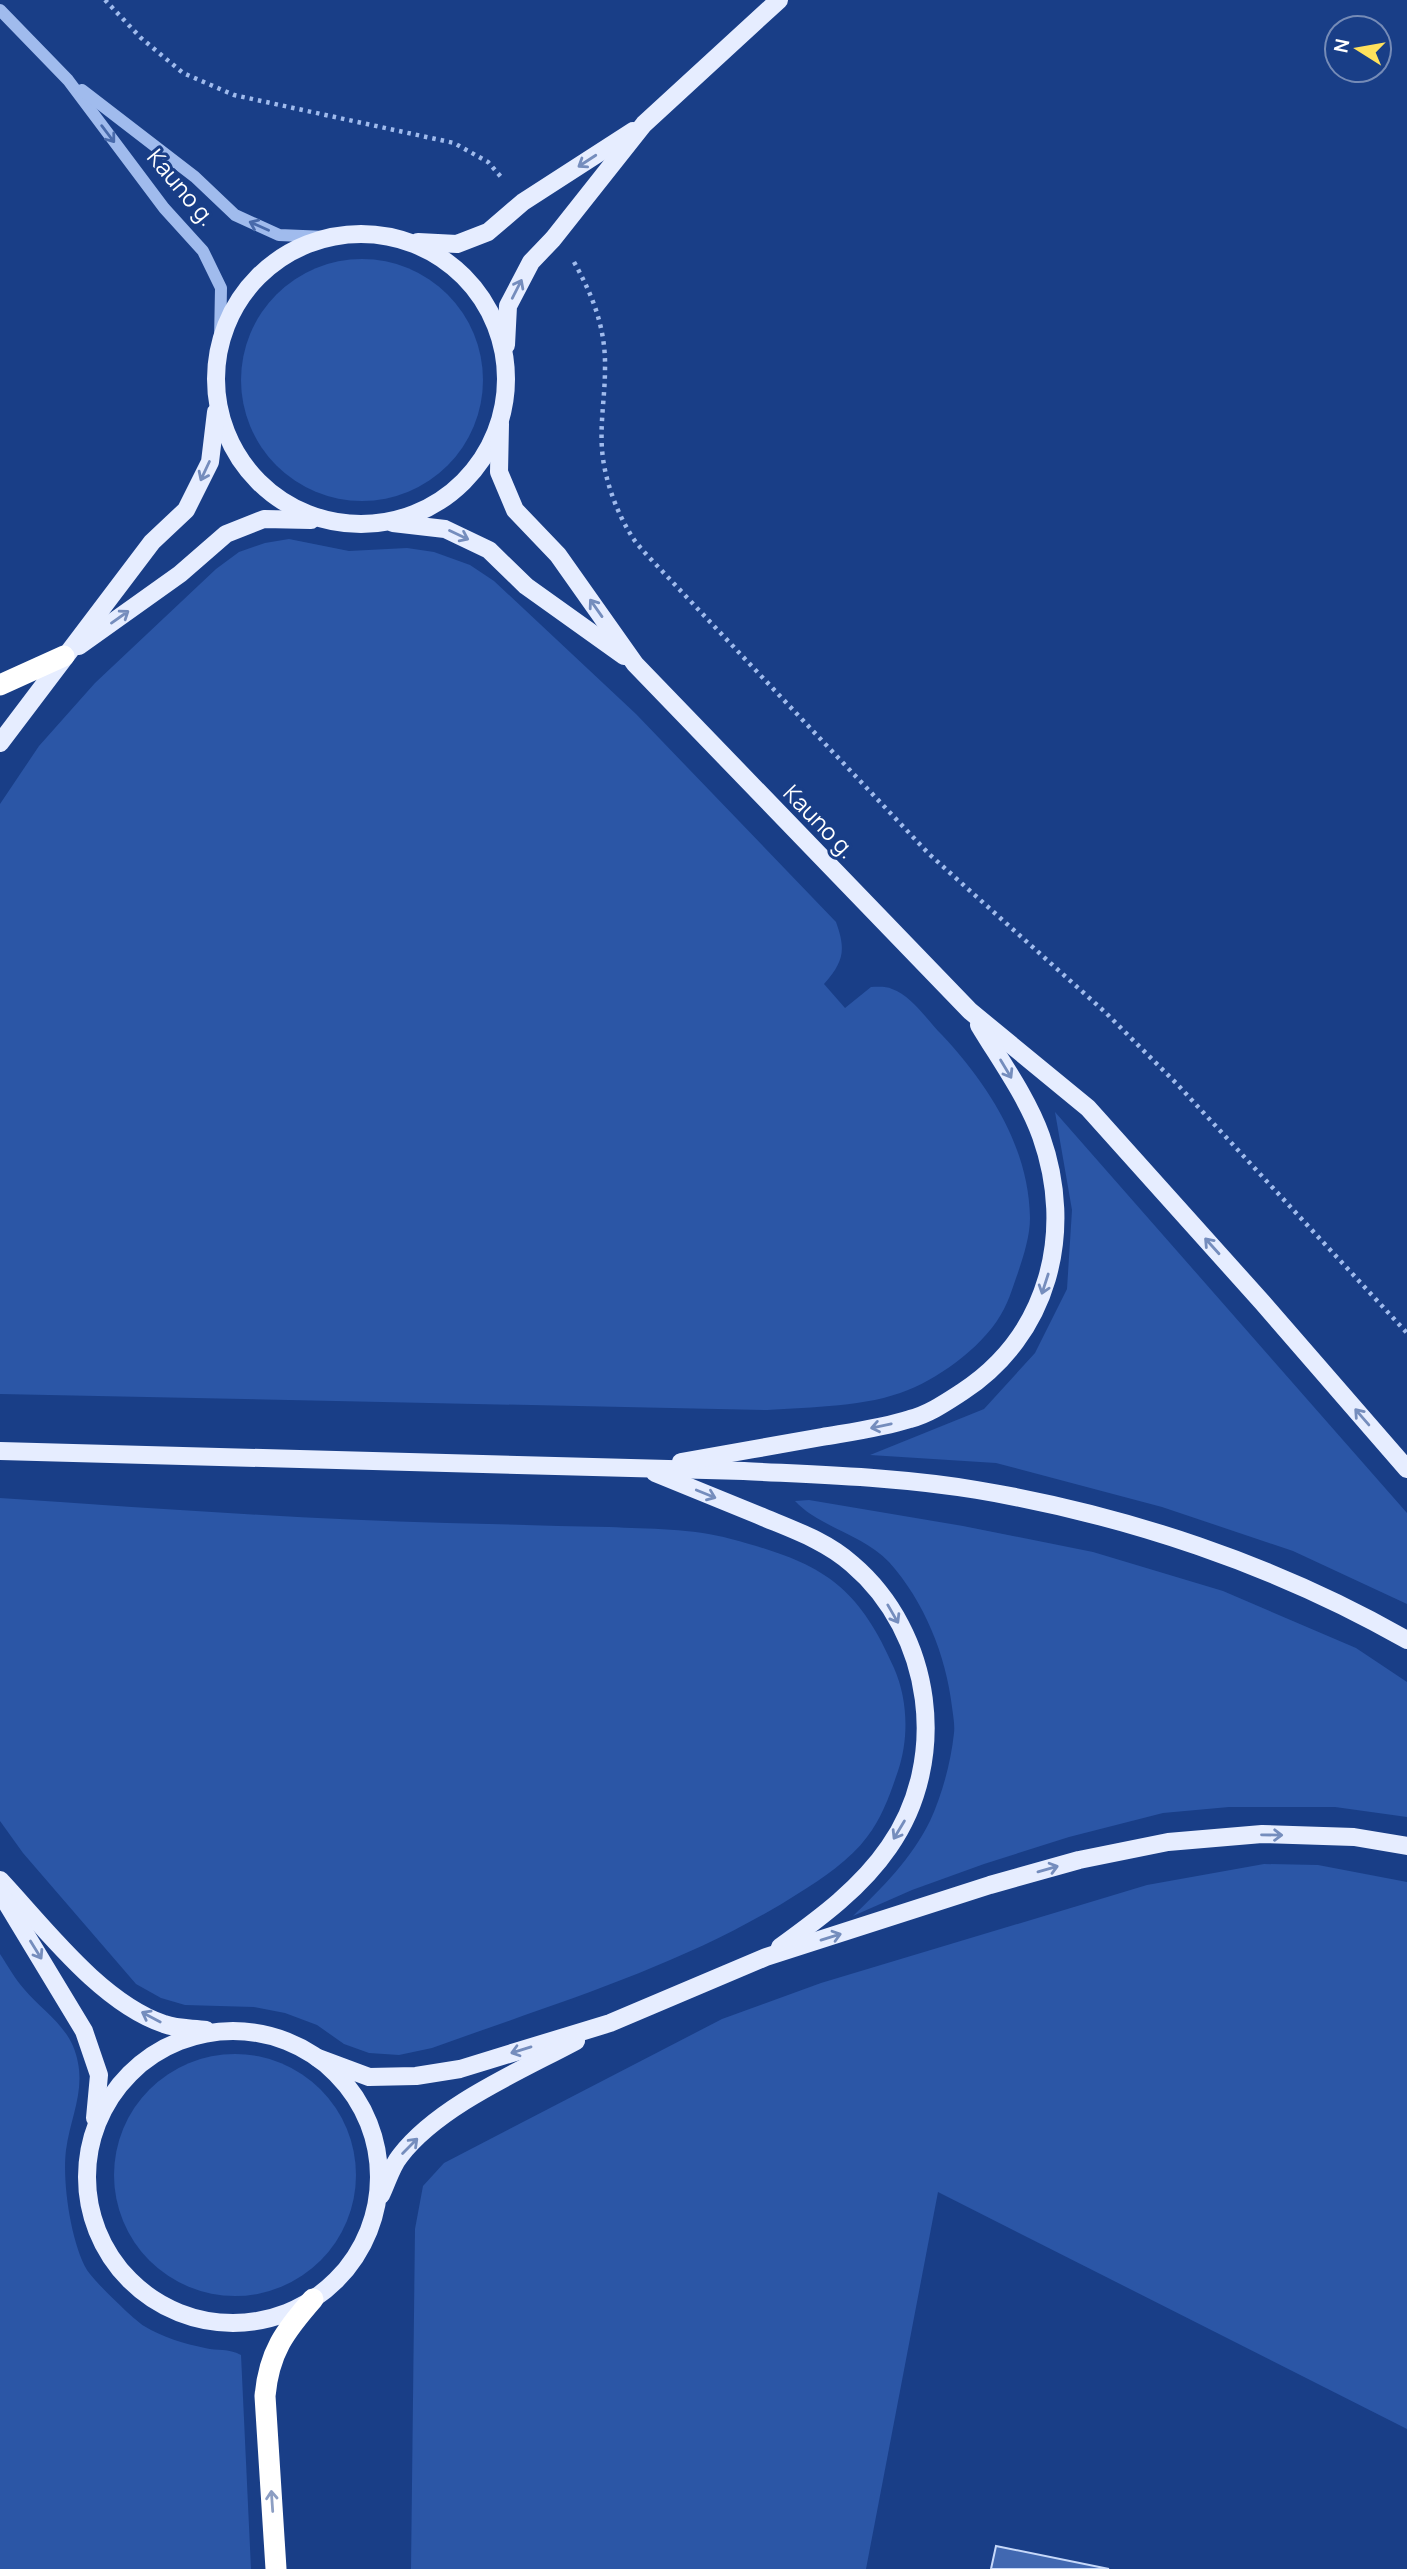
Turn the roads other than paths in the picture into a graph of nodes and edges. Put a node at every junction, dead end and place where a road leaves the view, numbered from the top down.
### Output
1 (779, 0) edge
2 (0, 10) edge
3 (68, 80) junction
4 (644, 124) junction
5 (326, 237) junction
6 (411, 242) junction
7 (220, 341) junction
8 (505, 356) junction
9 (216, 405) junction
10 (500, 424) junction
11 (320, 520) junction
12 (392, 523) junction
13 (64, 656) junction
14 (635, 664) junction
15 (0, 685) edge
16 (0, 743) edge
17 (970, 1011) junction
18 (0, 1451) edge
19 (643, 1468) junction
20 (1407, 1469) edge
21 (1407, 1640) edge
22 (1407, 1846) edge
23 (0, 1880) edge
24 (0, 1892) edge
25 (766, 1957) junction
26 (610, 2023) junction
27 (217, 2031) junction
28 (318, 2058) junction
29 (94, 2128) junction
30 (377, 2204) junction
31 (313, 2299) junction
32 (276, 2569) edge

1 - 4 main road
2 - 3 street, Kauno g.
5 -> 3 street, Kauno g.
3 -> 7 street, Kauno g.
4 -> 6 main road
8 -> 4 main road
5 - 6 main road
5 - 7 main road
6 - 8 main road
7 - 9 main road
8 - 10 main road
9 - 11 main road
9 -> 13 main road
10 - 12 main road
14 -> 10 main road, Kauno g.
11 - 12 main road
13 -> 11 main road
12 -> 14 main road, Kauno g.
13 - 15 highway
13 - 16 main road
14 - 17 main road, Kauno g.
17 -> 19 main road
20 -> 17 main road
18 - 19 main road
19 - 21 main road
19 -> 25 main road
25 -> 22 main road
27 -> 23 main road
24 -> 29 main road
25 - 26 main road
26 -> 28 main road
30 -> 26 main road
27 - 28 main road
27 - 29 main road
28 - 30 main road
29 - 31 main road
30 - 31 main road
32 -> 31 highway

